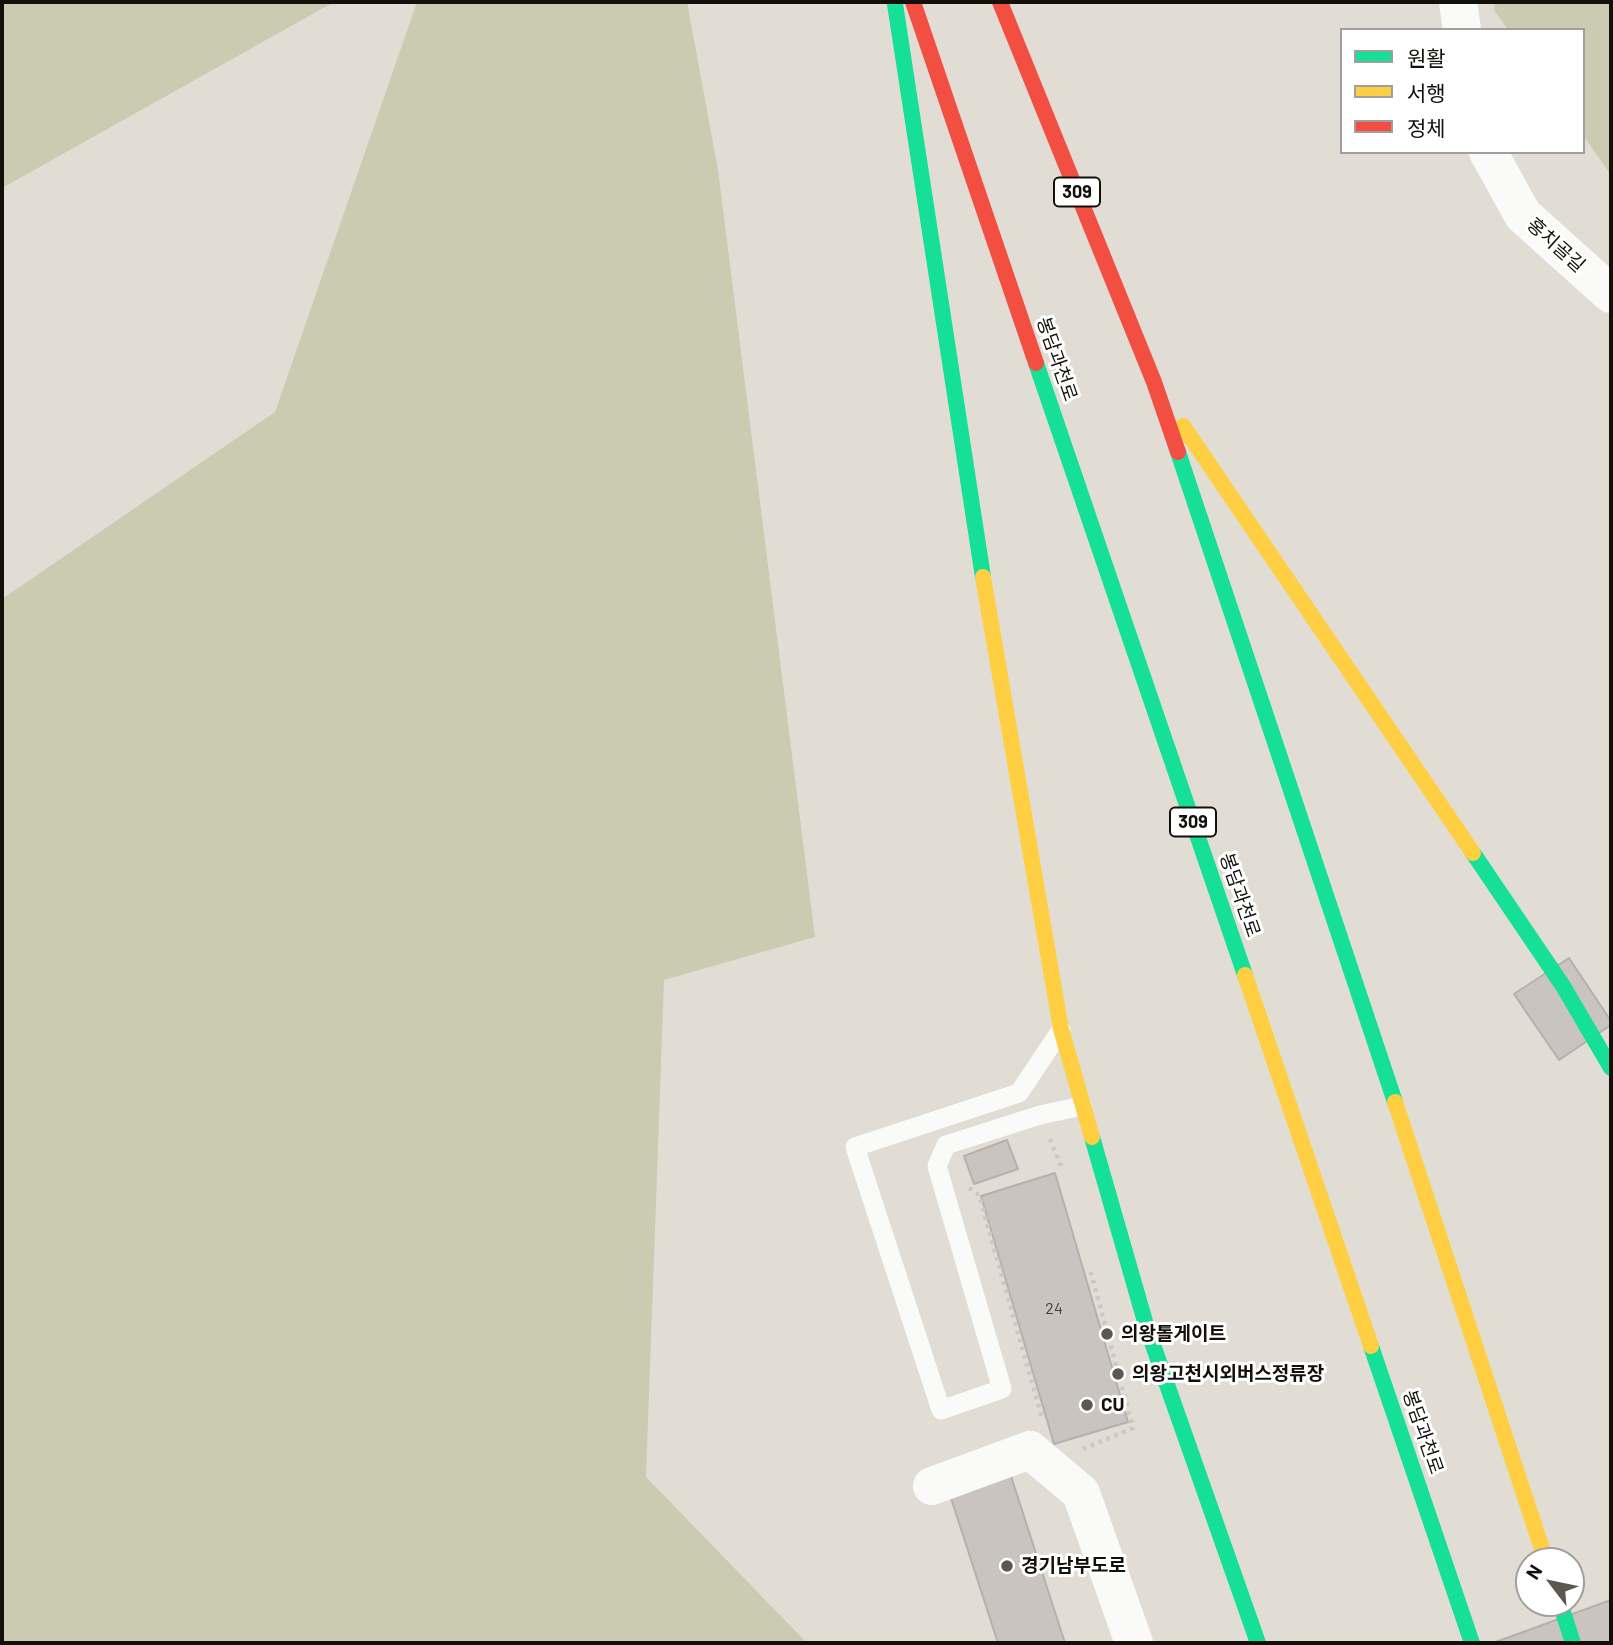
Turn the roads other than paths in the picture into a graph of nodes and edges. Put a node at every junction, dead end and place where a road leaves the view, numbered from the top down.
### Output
1 (895, 2) edge
2 (913, 2) edge
3 (1000, 2) edge
4 (1458, 2) edge
5 (1462, 28) edge
6 (1489, 154) edge
7 (1611, 294) edge
8 (1154, 382) junction
9 (1061, 1029) junction
10 (1611, 1068) edge
11 (1082, 1105) junction
12 (932, 1486) dead end
13 (1541, 1547) edge
14 (1565, 1617) edge
15 (1134, 1643) edge
16 (1258, 1643) edge
17 (1472, 1643) edge
18 (1573, 1643) edge

1 - 9 highway
2 - 17 highway, 봉담과천로 / 309
3 - 8 highway, 309
4 - 5 street
6 - 7 street, 홍치골길
8 - 10 highway
8 - 13 highway, 309
9 - 11 highway
9 - 11 lane
11 - 16 highway
12 - 15 street
14 - 18 highway

